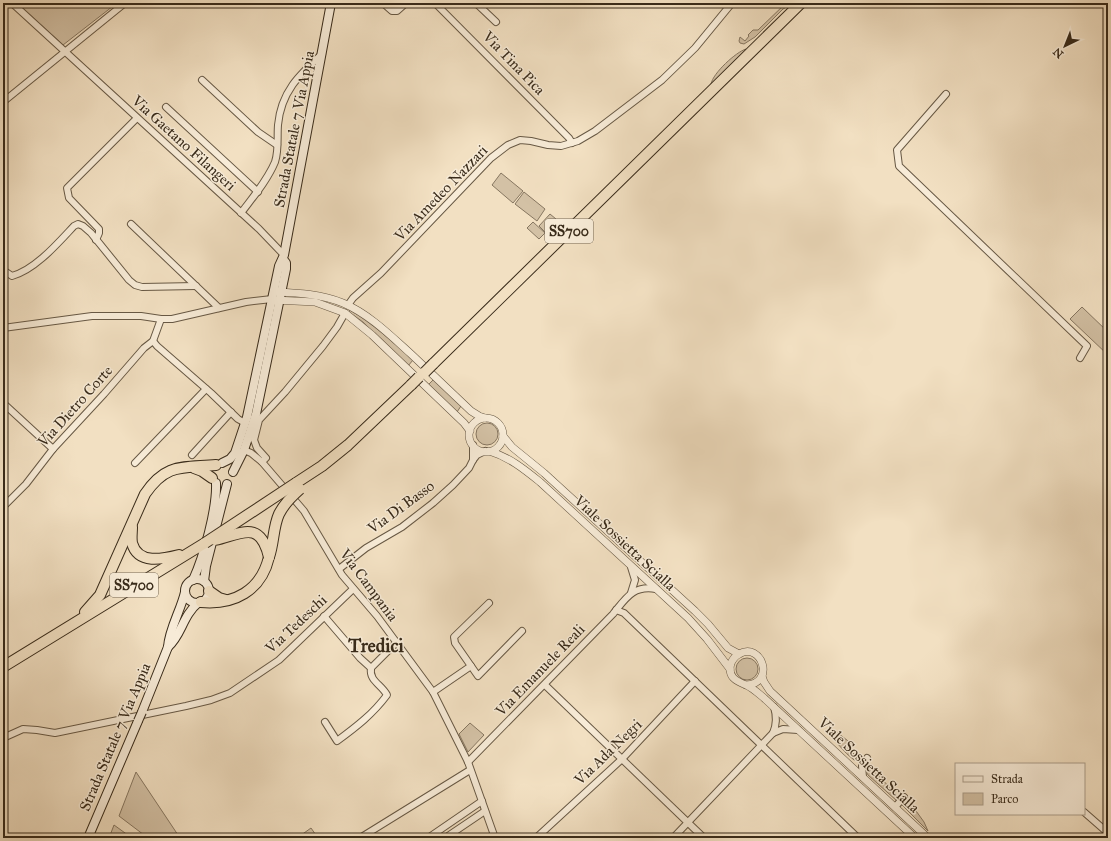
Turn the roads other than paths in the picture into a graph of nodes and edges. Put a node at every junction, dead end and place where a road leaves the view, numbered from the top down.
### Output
1 (12, 3) edge
2 (125, 3) edge
3 (332, 3) edge
4 (383, 3) edge
5 (406, 3) edge
6 (436, 3) edge
7 (476, 3) edge
8 (732, 3) edge
9 (801, 3) edge
10 (496, 22) dead end
11 (65, 52) junction
12 (322, 53) junction
13 (202, 80) dead end
14 (946, 94) dead end
15 (3, 102) edge
16 (166, 107) dead end
17 (137, 118) junction
18 (572, 143) junction
19 (277, 145) junction
20 (258, 192) junction
21 (241, 213) junction
22 (131, 224) dead end
23 (97, 242) junction
24 (284, 257) junction
25 (4, 273) edge
26 (196, 286) junction
27 (277, 296) junction
28 (348, 305) junction
29 (219, 308) junction
30 (345, 313) junction
31 (161, 319) junction
32 (3, 328) edge
33 (153, 341) junction
34 (1080, 358) dead end
35 (206, 389) junction
36 (3, 403) edge
37 (257, 408) junction
38 (268, 411) junction
39 (231, 412) junction
40 (485, 418) junction
41 (245, 423) junction
42 (470, 431) junction
43 (503, 436) junction
44 (473, 445) junction
45 (53, 448) junction
46 (244, 450) junction
47 (487, 451) junction
48 (192, 455) dead end
49 (473, 460) junction
50 (262, 462) junction
51 (135, 463) dead end
52 (219, 464) junction
53 (186, 467) junction
54 (233, 472) junction
55 (214, 481) junction
56 (226, 484) junction
57 (298, 486) junction
58 (3, 507) edge
59 (133, 521) junction
60 (205, 542) junction
61 (189, 552) junction
62 (269, 557) junction
63 (632, 567) junction
64 (339, 569) junction
65 (193, 580) junction
66 (204, 581) junction
67 (353, 589) junction
68 (656, 589) junction
69 (185, 592) junction
70 (209, 592) junction
71 (630, 594) junction
72 (228, 601) junction
73 (200, 602) junction
74 (489, 603) dead end
75 (616, 610) junction
76 (324, 616) junction
77 (80, 619) junction
78 (522, 631) dead end
79 (397, 642) junction
80 (168, 647) junction
81 (739, 654) junction
82 (472, 666) junction
83 (3, 667) edge
84 (371, 668) junction
85 (730, 669) junction
86 (762, 676) junction
87 (695, 681) junction
88 (545, 685) junction
89 (746, 685) junction
90 (433, 692) junction
91 (774, 708) junction
92 (325, 722) dead end
93 (798, 730) junction
94 (773, 733) junction
95 (3, 738) edge
96 (761, 745) junction
97 (622, 759) junction
98 (468, 762) junction
99 (849, 764) junction
100 (470, 770) junction
101 (863, 777) junction
102 (903, 798) dead end
103 (482, 801) junction
104 (895, 807) junction
105 (485, 811) junction
106 (1085, 813) edge
107 (688, 822) junction
108 (1108, 833) edge
109 (88, 838) edge
110 (360, 838) edge
111 (428, 838) edge
112 (445, 838) edge
113 (495, 838) edge
114 (536, 838) edge
115 (673, 838) edge
116 (704, 838) edge
117 (858, 838) edge
118 (915, 838) edge
119 (928, 838) edge

1 - 11 street, Via Gaetano Filangeri
2 - 11 street
3 - 12 main road, Strada Statale 7 Via Appia
4 - 5 street
6 - 18 street, Via Tina Pica
7 - 10 street
8 - 18 street, Via Amedeo Nazzari
9 - 57 highway, SS700, bridge
11 - 15 street
11 - 17 street, Via Gaetano Filangeri
12 - 19 street
12 - 24 main road, Strada Statale 7 Via Appia
13 - 19 street
14 - 34 street
16 - 20 street
17 - 21 street, Via Gaetano Filangeri
17 - 23 street
18 - 28 street, Via Amedeo Nazzari
19 - 20 street
20 - 21 street
21 - 24 street, Via Gaetano Filangeri
22 - 26 street
23 - 25 street
23 - 26 street
24 - 27 main road, Strada Statale 7 Via Appia
26 - 29 street
27 - 28 street, Viale Sossietta Scialla
27 - 29 street
27 - 30 street
27 - 37 main road, Strada Statale 7 Via Appia
27 - 41 main road, Strada Statale 7 Via Appia
28 - 40 street, Viale Sossietta Scialla
29 - 31 street
30 - 38 street
30 - 42 street
31 - 32 street
31 - 33 street, Via Dietro Corte
33 - 35 street
33 - 45 street, Via Dietro Corte
35 - 39 street
35 - 51 street
36 - 45 street
37 - 38 street
37 - 46 main road, Strada Statale 7 Via Appia
38 - 50 street, Via Campania
39 - 41 street
39 - 48 street
40 - 42 street
40 - 43 street, Viale Sossietta Scialla
41 - 52 main road, Strada Statale 7 Via Appia
42 - 44 street
43 - 47 street
43 - 81 street, Viale Sossietta Scialla
44 - 47 street, Viale Sossietta Scialla
44 - 49 street
45 - 58 street, Via Dietro Corte
46 - 50 street, Via Campania
46 - 54 main road, Strada Statale 7 Via Appia
47 - 49 street, Via Di Basso
47 - 63 street, Viale Sossietta Scialla
49 - 64 street, Via Di Basso
50 - 64 street, Via Campania
52 - 53 highway, SS700
52 - 54 main road
52 - 55 main road, Strada Statale 7 Via Appia
53 - 55 highway
53 - 59 highway, SS700
54 - 56 main road, Strada Statale 7 Via Appia
55 - 56 main road
55 - 65 main road, Strada Statale 7 Via Appia
56 - 66 main road, Strada Statale 7 Via Appia
57 - 60 highway, SS700, bridge
57 - 62 highway, bridge
59 - 61 highway, SS700
59 - 77 highway
60 - 61 highway, SS700
60 - 62 highway, SS700, bridge
61 - 77 highway, SS700
62 - 72 highway
63 - 68 street, Viale Sossietta Scialla
63 - 71 street, Via Emanuele Reali
64 - 67 street, Via Campania
65 - 66 main road
65 - 69 main road, Strada Statale 7 Via Appia
66 - 70 main road
67 - 76 street, Via Tedeschi
67 - 79 street, Via Campania
68 - 71 street
68 - 85 street, Viale Sossietta Scialla
69 - 73 main road
69 - 80 main road, Strada Statale 7 Via Appia
70 - 72 highway
70 - 73 main road, Strada Statale 7 Via Appia
71 - 75 street, Via Emanuele Reali
72 - 73 highway
73 - 80 main road, Strada Statale 7 Via Appia
74 - 82 street
75 - 87 street
75 - 88 street, Via Emanuele Reali
76 - 84 street
76 - 95 street, Via Tedeschi
77 - 83 highway, SS700
78 - 82 street
79 - 84 street
79 - 90 street, Via Campania
80 - 109 main road, Strada Statale 7 Via Appia, bridge
81 - 85 street
81 - 86 street, Viale Sossietta Scialla
82 - 90 street
84 - 92 street
85 - 89 street, Viale Sossietta Scialla
86 - 89 street
86 - 99 street, Viale Sossietta Scialla
87 - 96 street
87 - 97 street, Via Ada Negri
88 - 97 street
88 - 98 street, Via Emanuele Reali
89 - 91 street, Viale Sossietta Scialla
90 - 98 street, Via Campania
91 - 93 street, Viale Sossietta Scialla
91 - 94 street
93 - 94 street
93 - 118 street, Viale Sossietta Scialla
94 - 96 street
96 - 107 street
96 - 117 street
97 - 107 street
97 - 114 street, Via Ada Negri
98 - 100 street, Via Campania
99 - 101 street, Viale Sossietta Scialla
99 - 101 street
100 - 103 street, Via Campania
100 - 110 street
101 - 104 street, Viale Sossietta Scialla
102 - 104 street
103 - 105 street, Via Campania
103 - 111 street
104 - 119 street, Viale Sossietta Scialla
105 - 112 street
105 - 113 street, Via Campania
106 - 108 street
107 - 115 street
107 - 116 street

